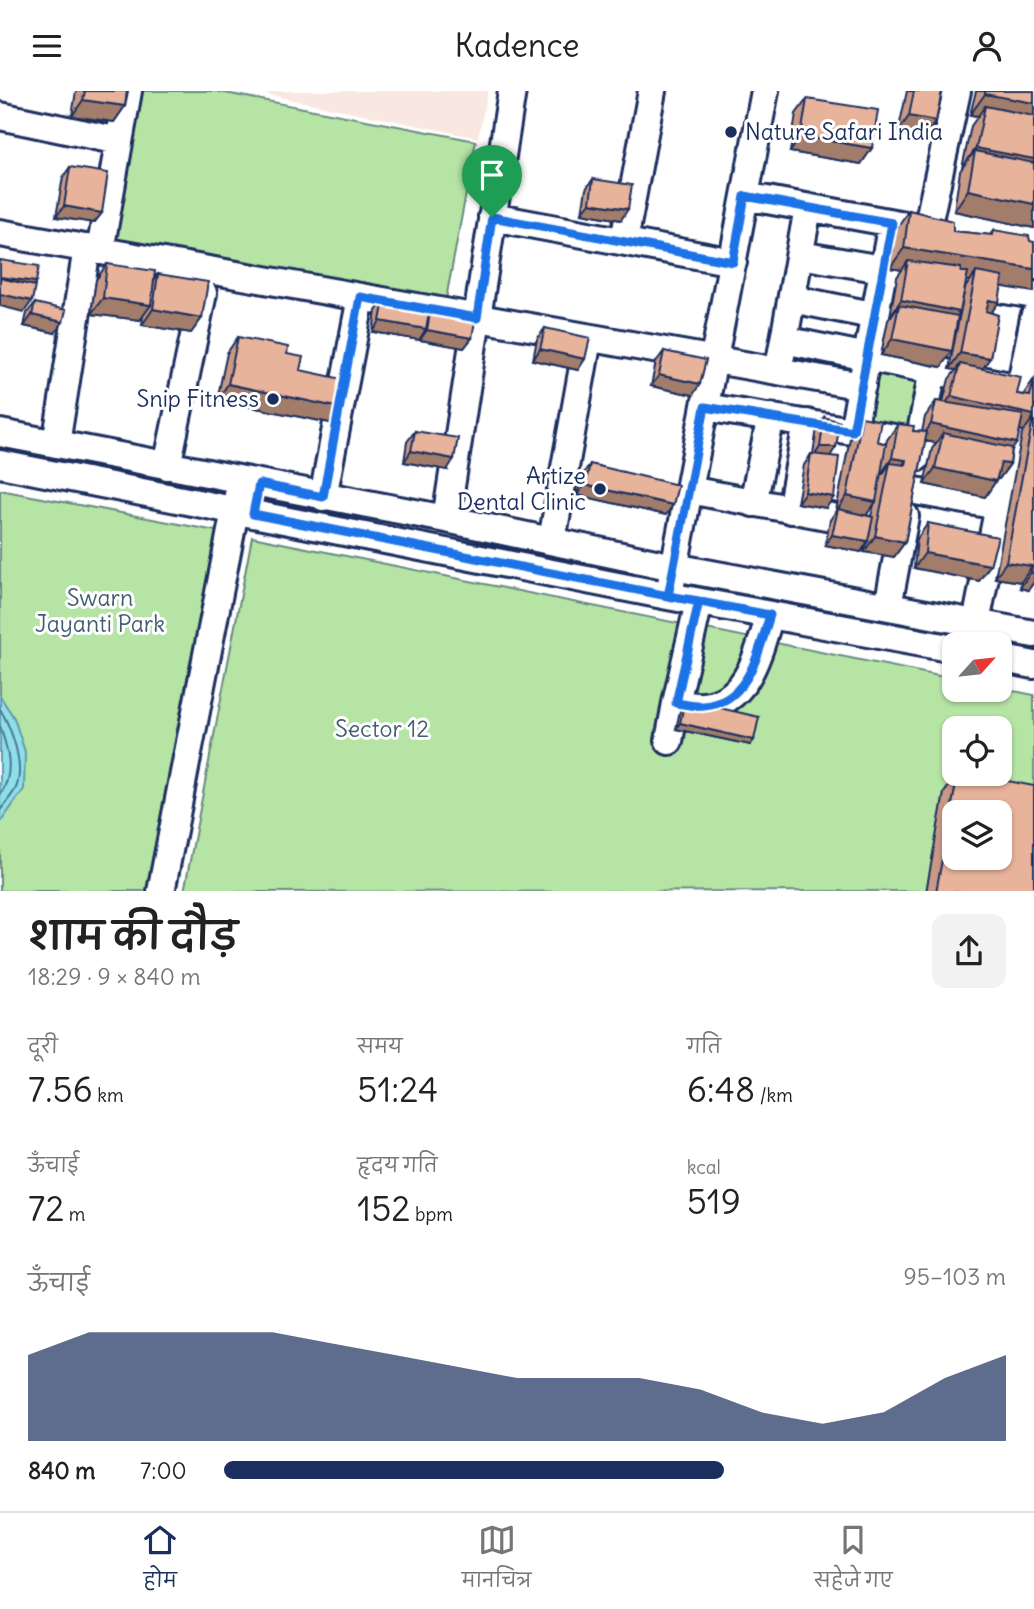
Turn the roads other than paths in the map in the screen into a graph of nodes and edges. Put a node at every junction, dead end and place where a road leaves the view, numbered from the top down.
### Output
1 (128, 91) edge
2 (512, 91) edge
3 (765, 91) edge
4 (957, 91) edge
5 (644, 92) edge
6 (0, 116) edge
7 (119, 141) junction
8 (745, 196) junction
9 (808, 208) junction
10 (492, 217) junction
11 (892, 223) junction
12 (927, 229) junction
13 (0, 233) edge
14 (954, 234) edge
15 (624, 241) junction
16 (94, 249) junction
17 (800, 255) junction
18 (733, 262) junction
19 (884, 269) junction
20 (208, 270) junction
21 (996, 289) junction
22 (1034, 295) edge
23 (360, 297) junction
24 (792, 299) junction
25 (875, 315) junction
26 (992, 315) edge
27 (477, 318) junction
28 (1034, 318) edge
29 (914, 323) edge
30 (588, 339) junction
31 (784, 340) junction
32 (985, 354) edge
33 (867, 357) junction
34 (714, 360) junction
35 (942, 365) junction
36 (779, 372) junction
37 (980, 380) junction
38 (862, 386) junction
39 (1027, 389) edge
40 (705, 407) junction
41 (771, 417) junction
42 (807, 423) junction
43 (931, 426) junction
44 (985, 426) edge
45 (0, 433) edge
46 (881, 436) junction
47 (845, 438) junction
48 (56, 444) junction
49 (1007, 461) junction
50 (0, 464) edge
51 (167, 466) junction
52 (250, 483) junction
53 (910, 490) junction
54 (689, 491) junction
55 (323, 497) junction
56 (753, 503) junction
57 (998, 506) junction
58 (790, 510) junction
59 (244, 512) junction
60 (446, 519) junction
61 (552, 540) junction
62 (674, 566) junction
63 (668, 596) junction
64 (699, 601) junction
65 (888, 606) junction
66 (770, 615) junction
67 (976, 623) junction
68 (1034, 634) edge
69 (942, 647) edge
70 (1012, 661) edge
71 (1034, 665) edge
72 (676, 703) junction
73 (669, 741) dead end
74 (161, 891) edge
75 (179, 891) edge

1 - 7 street
2 - 10 street
3 - 8 street
4 - 12 street
5 - 15 street
6 - 7 street
7 - 16 street
8 - 9 street
8 - 18 street
9 - 11 street
9 - 17 street
10 - 15 street
10 - 27 street
11 - 12 street
11 - 19 street
12 - 14 street
13 - 16 street
15 - 18 street
16 - 20 street
16 - 48 street
17 - 19 street
17 - 24 street
18 - 34 street
19 - 21 street
19 - 25 street
20 - 23 street
20 - 51 street
21 - 22 street
21 - 26 street
23 - 27 street
23 - 55 street
24 - 25 street
24 - 31 street
25 - 29 street
25 - 33 street
27 - 30 street
27 - 60 street
28 - 39 street
30 - 34 street
30 - 61 street
31 - 33 street
31 - 36 street
32 - 37 street
33 - 35 street
33 - 38 street
34 - 36 street
34 - 40 street
35 - 37 street
35 - 43 street
36 - 38 street
37 - 39 street
38 - 47 street
40 - 41 street
40 - 54 street
41 - 42 street
41 - 56 street
42 - 47 street
42 - 58 street
43 - 46 street
43 - 49 street
43 - 53 street
44 - 49 street
45 - 48 street
46 - 47 street
46 - 58 street
48 - 51 street
49 - 57 street
50 - 59 street
51 - 52 street
52 - 55 street
52 - 59 street
53 - 57 street
53 - 65 street
54 - 56 street
54 - 62 street
55 - 60 street
56 - 58 street
57 - 67 street
59 - 63 street
59 - 74 street
59 - 75 street
60 - 61 street
61 - 62 street
62 - 63 street
62 - 65 street
63 - 64 street
64 - 66 street
64 - 72 street
65 - 67 street
66 - 69 street
66 - 72 street
67 - 68 street
70 - 71 street
72 - 73 street

